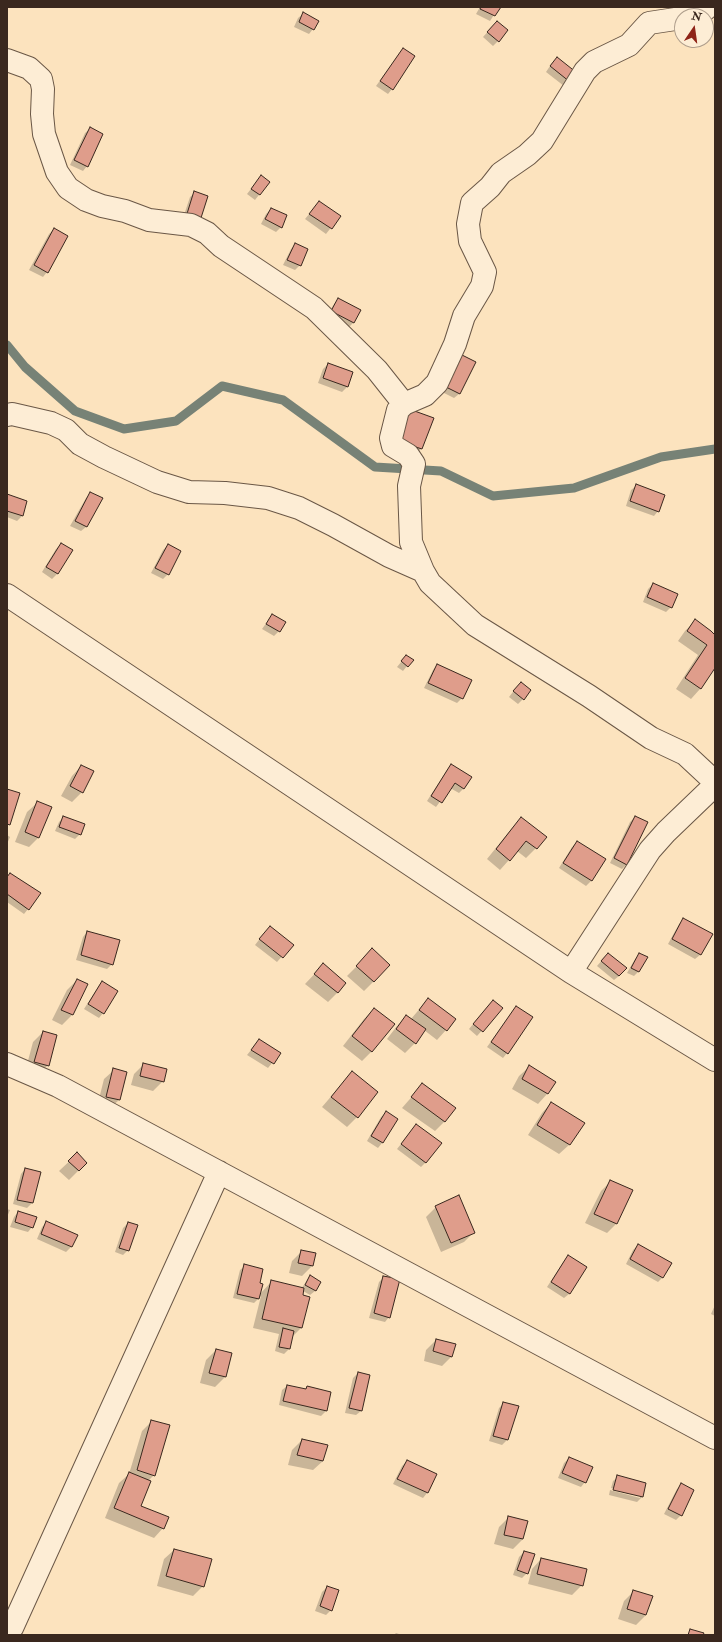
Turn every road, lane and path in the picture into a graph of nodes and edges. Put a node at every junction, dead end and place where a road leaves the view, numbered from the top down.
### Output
1 (674, 19) edge
2 (7, 60) edge
3 (404, 404) junction
4 (7, 414) edge
5 (423, 571) junction
6 (7, 595) edge
7 (715, 782) edge
8 (715, 785) edge
9 (571, 972) junction
10 (715, 1060) edge
11 (7, 1064) edge
12 (219, 1172) junction
13 (715, 1438) edge
14 (7, 1630) edge

1 - 3 street
2 - 3 street
3 - 5 street
4 - 5 street
5 - 7 street
6 - 9 street
8 - 9 street
9 - 10 street
11 - 12 street
12 - 13 street
12 - 14 street

